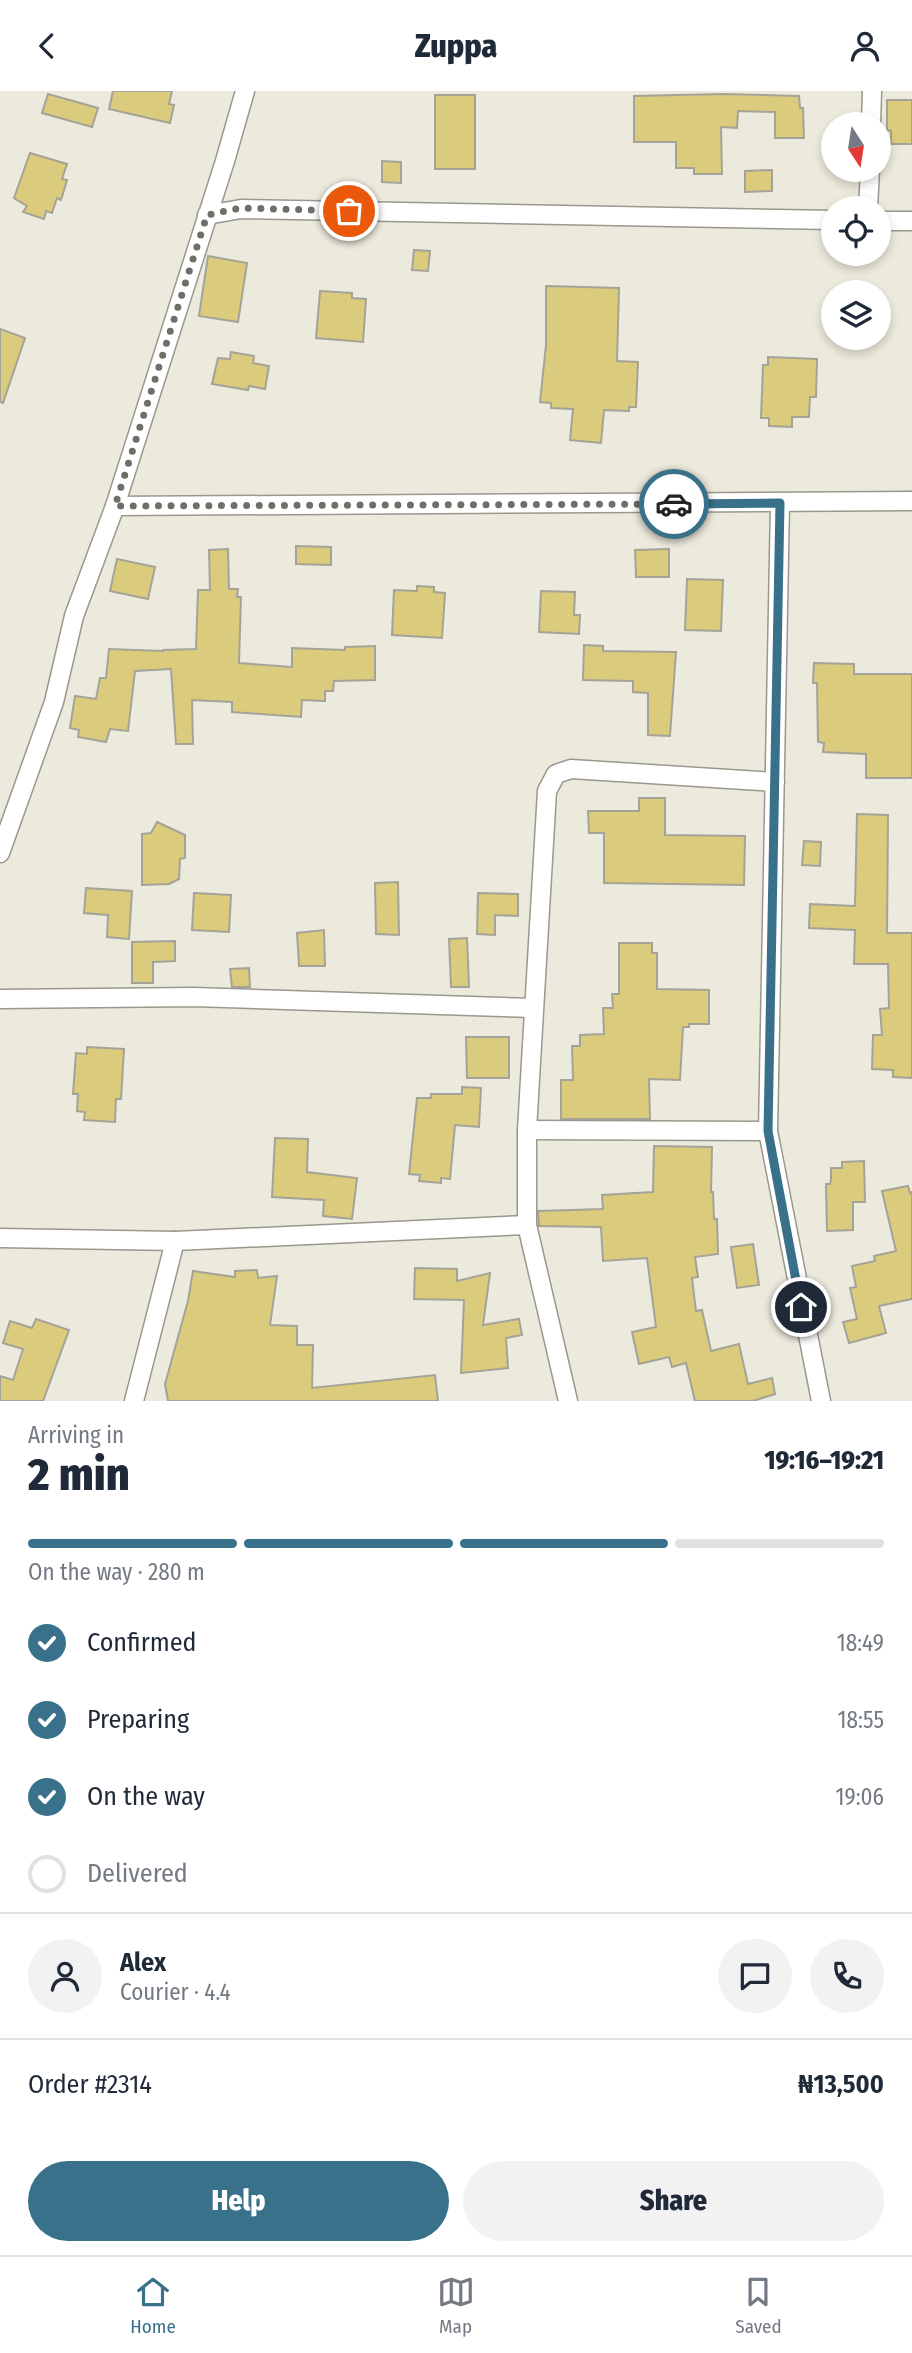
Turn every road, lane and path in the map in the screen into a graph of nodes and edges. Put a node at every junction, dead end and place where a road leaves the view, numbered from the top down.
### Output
1 (245, 91) edge
2 (872, 91) edge
3 (871, 112) edge
4 (207, 215) junction
5 (821, 220) edge
6 (891, 221) edge
7 (912, 221) edge
8 (912, 501) edge
9 (780, 503) junction
10 (115, 506) junction
11 (775, 782) junction
12 (0, 853) edge
13 (0, 999) edge
14 (533, 1008) junction
15 (527, 1130) junction
16 (768, 1131) junction
17 (527, 1225) junction
18 (0, 1238) edge
19 (175, 1241) junction
20 (134, 1401) edge
21 (568, 1401) edge
22 (821, 1401) edge

1 - 4 street
2 - 3 street
4 - 5 street
4 - 10 street
6 - 7 street
8 - 9 street
9 - 10 street
9 - 11 street
10 - 12 street
11 - 14 street
11 - 16 street
13 - 14 street
14 - 15 street
15 - 16 street
15 - 17 street
16 - 22 street
17 - 19 street
17 - 21 street
18 - 19 street
19 - 20 street

